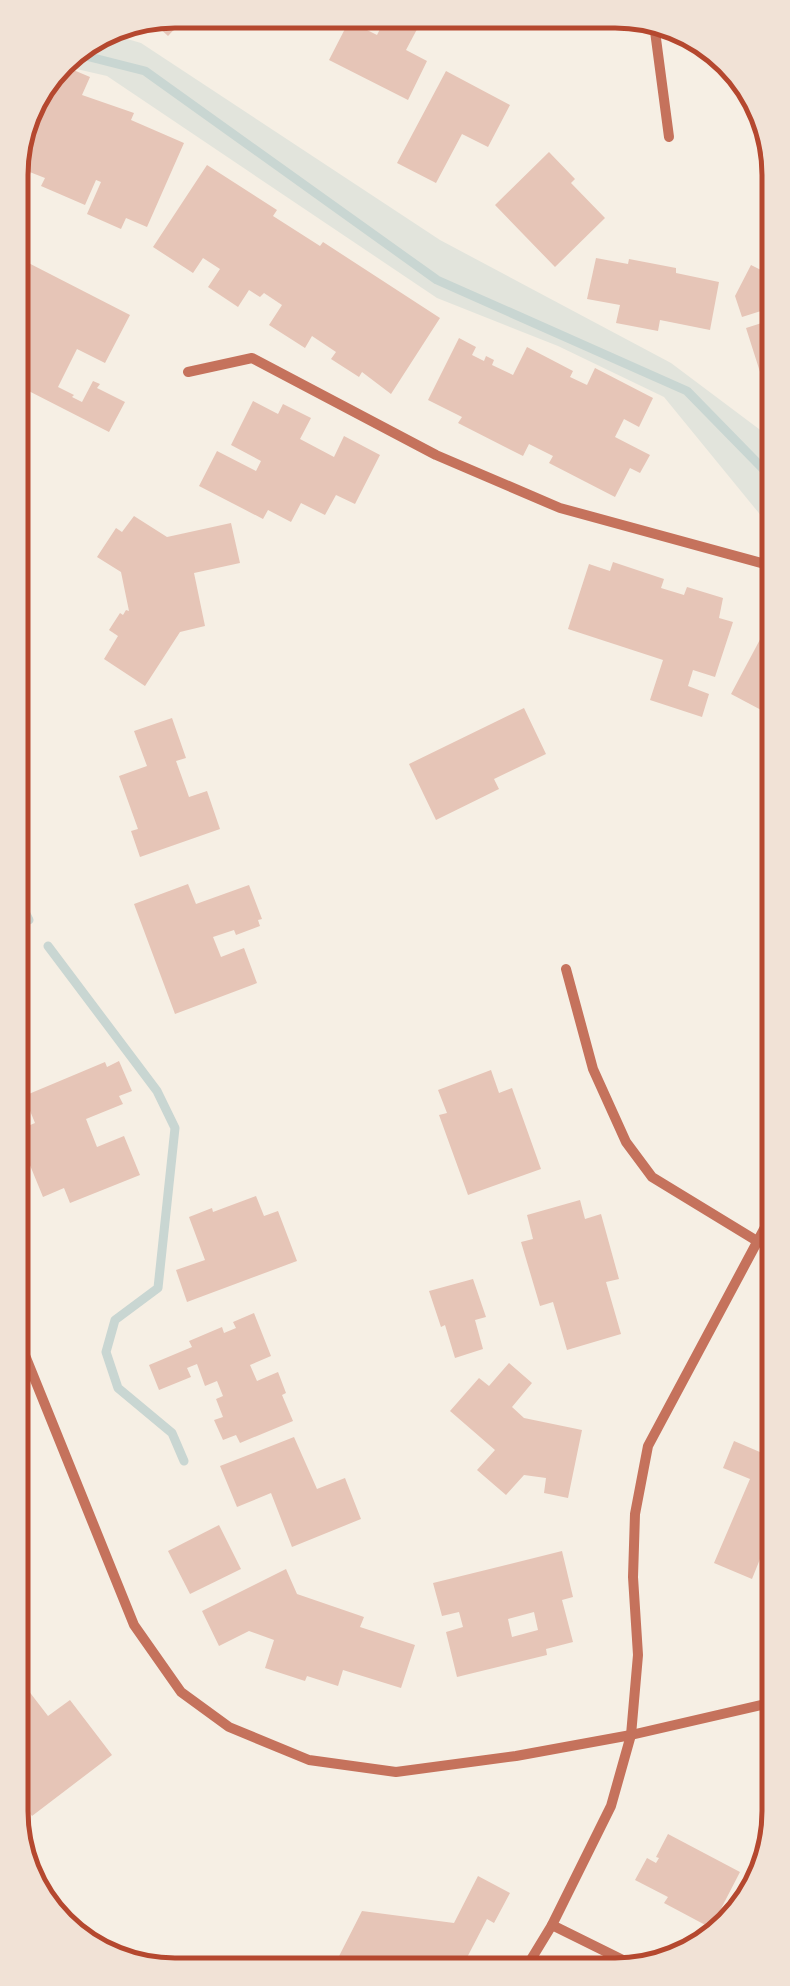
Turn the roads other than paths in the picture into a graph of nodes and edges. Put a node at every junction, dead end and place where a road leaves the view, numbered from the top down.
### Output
1 (655, 33) edge
2 (669, 137) dead end
3 (188, 372) dead end
4 (762, 563) edge
5 (566, 970) dead end
6 (762, 1231) edge
7 (757, 1240) junction
8 (28, 1363) edge
9 (762, 1705) edge
10 (632, 1734) junction
11 (552, 1925) junction
12 (532, 1958) edge
13 (620, 1958) edge

1 - 2 street
3 - 4 street
5 - 7 street
6 - 7 street
7 - 10 street
8 - 10 street
9 - 10 street
10 - 11 street
11 - 12 street
11 - 13 street

